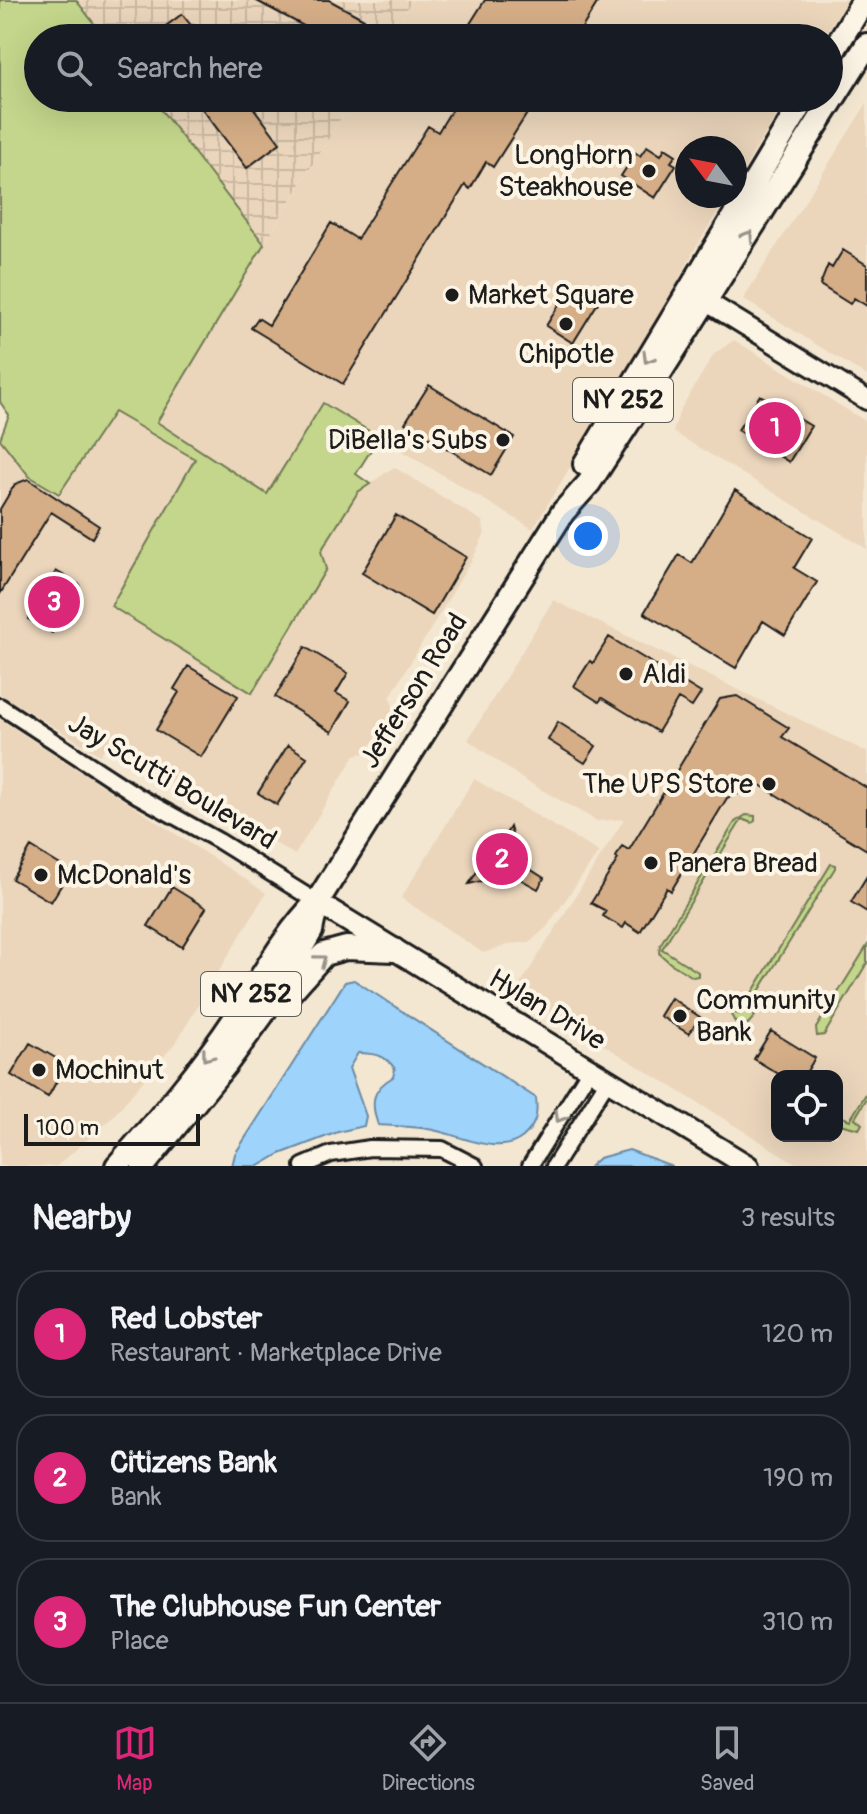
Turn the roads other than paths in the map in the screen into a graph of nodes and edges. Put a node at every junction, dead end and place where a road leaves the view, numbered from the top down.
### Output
1 (864, 0) edge
2 (843, 35) edge
3 (867, 45) edge
4 (843, 81) edge
5 (797, 112) edge
6 (822, 112) edge
7 (698, 296) junction
8 (867, 400) edge
9 (0, 706) edge
10 (317, 902) junction
11 (394, 950) junction
12 (248, 1035) junction
13 (590, 1069) junction
14 (608, 1080) junction
15 (117, 1166) edge
16 (143, 1166) edge
17 (303, 1166) edge
18 (475, 1166) edge
19 (530, 1166) edge
20 (554, 1166) edge
21 (748, 1166) edge

1 - 2 main road
4 -> 3 main road, Jefferson Road / NY 252
5 - 7 main road, Jefferson Road / NY 252
7 -> 6 main road, Jefferson Road / NY 252
7 - 8 street
7 - 10 main road, Jefferson Road / NY 252
9 - 10 street, Jay Scutti Boulevard
10 - 11 main road, Hylan Drive
10 - 12 main road, Jefferson Road / NY 252
10 -> 15 main road, Jefferson Road / NY 252
12 -> 11 main road
11 - 13 main road, Hylan Drive
12 - 16 main road, Jefferson Road / NY 252
13 - 14 main road, Hylan Drive
13 -> 19 street
14 - 20 street
14 - 21 main road, Hylan Drive
17 - 18 street

